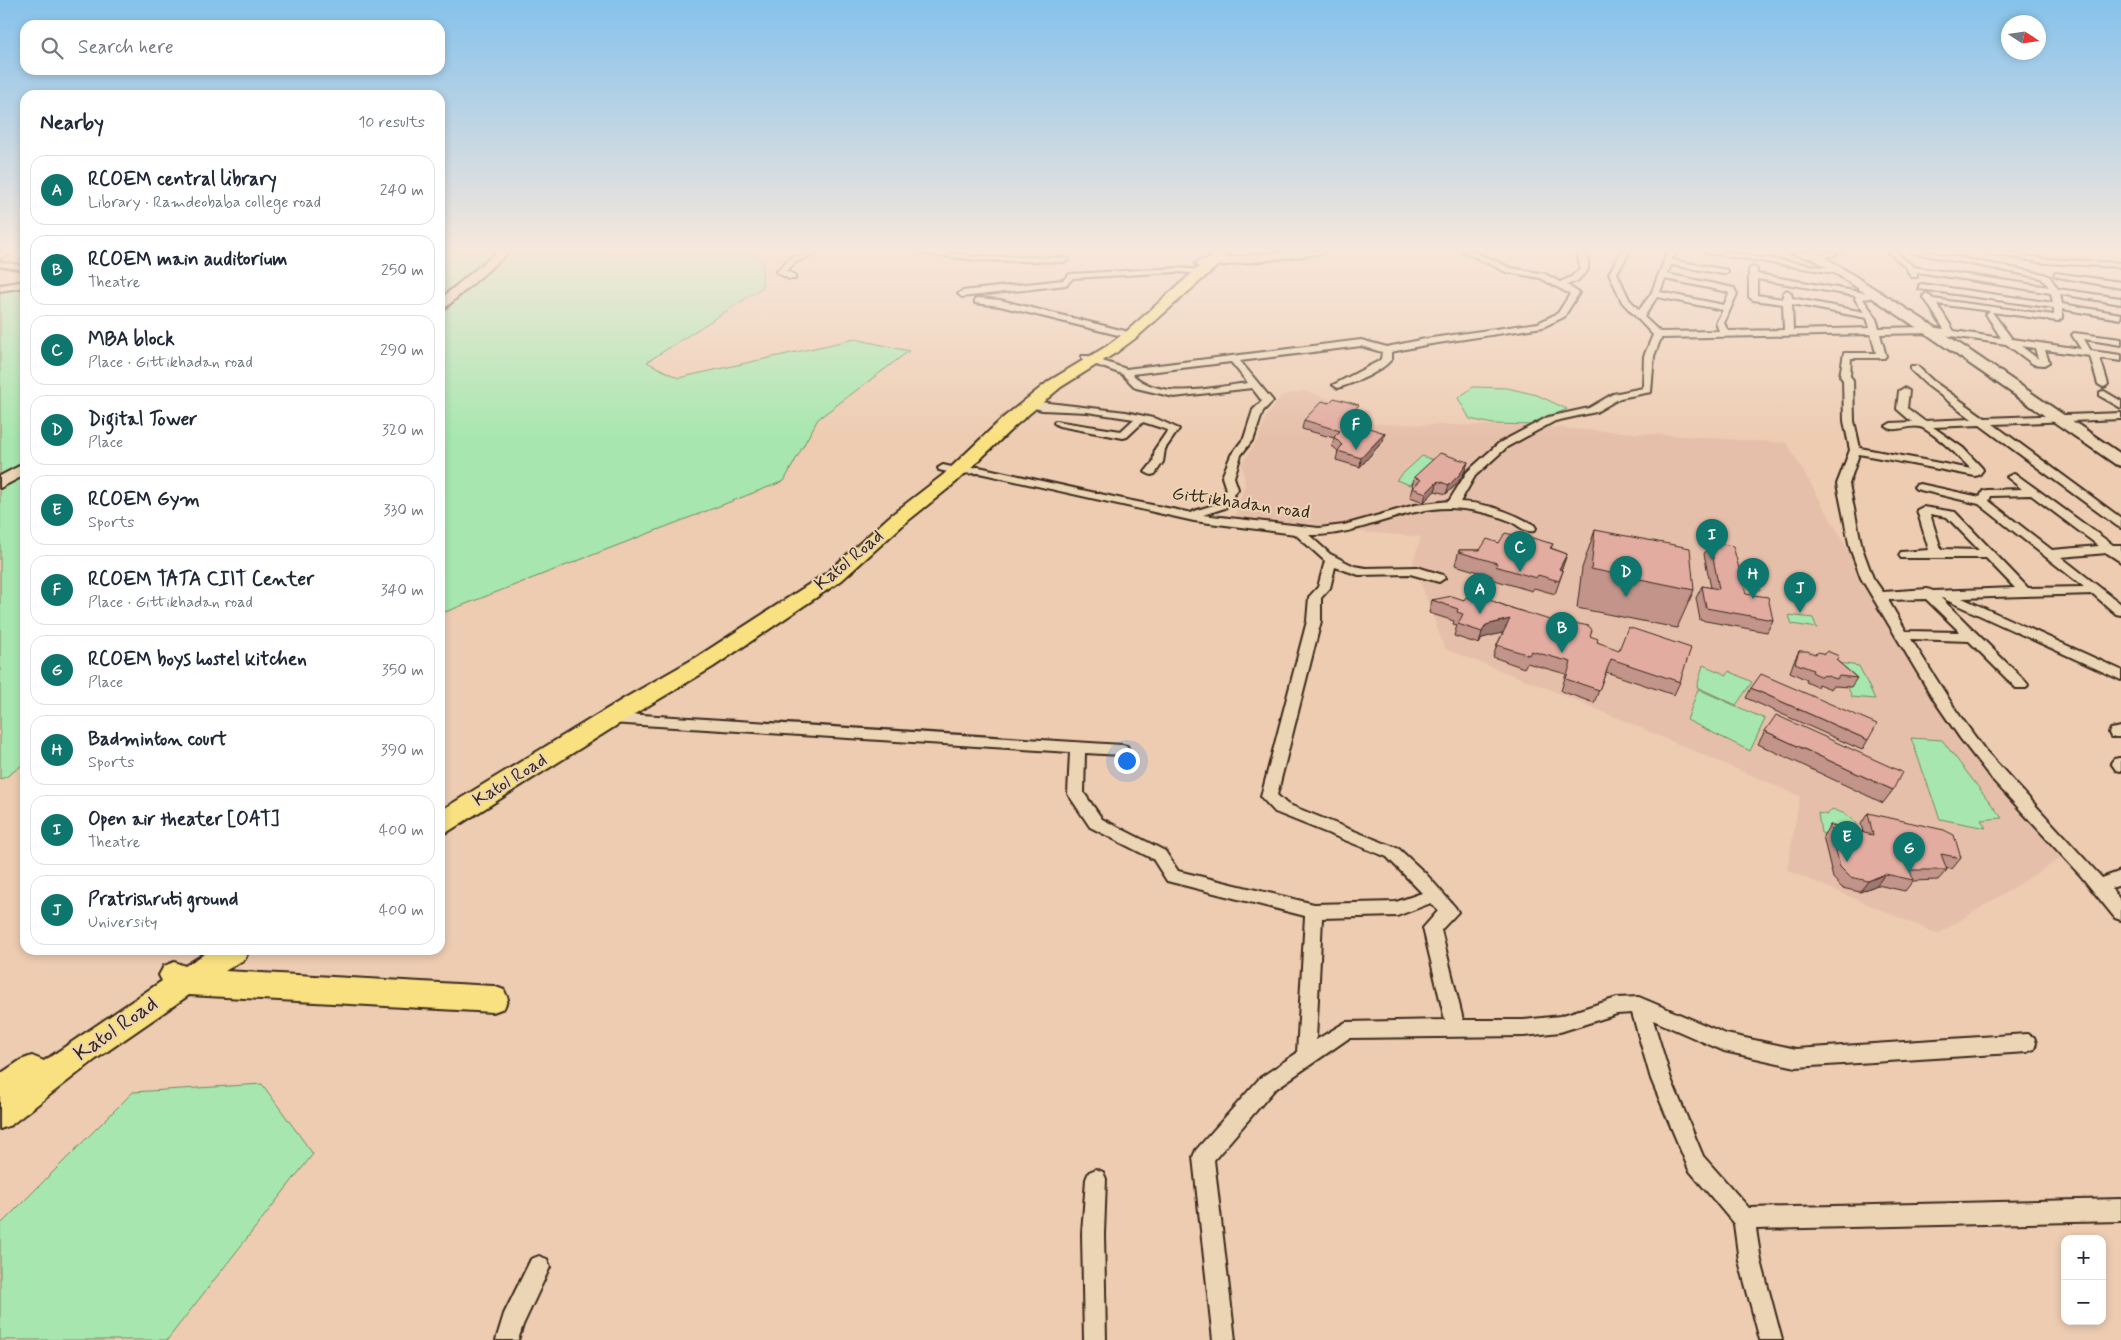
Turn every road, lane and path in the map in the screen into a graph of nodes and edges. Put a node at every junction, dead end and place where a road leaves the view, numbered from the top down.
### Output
1 (1040, 314) edge
2 (1145, 314) edge
3 (1153, 314) edge
4 (1562, 314) edge
5 (1638, 314) edge
6 (1725, 314) edge
7 (1788, 314) edge
8 (1857, 314) edge
9 (1869, 314) edge
10 (1909, 314) edge
11 (1912, 314) edge
12 (1935, 314) edge
13 (1990, 314) dead end
14 (2025, 314) edge
15 (2058, 314) edge
16 (2100, 314) edge
17 (1640, 316) joint
18 (1871, 316) junction
19 (2120, 317) edge
20 (1873, 331) junction
21 (1940, 331) junction
22 (1122, 333) junction
23 (1789, 333) junction
24 (1725, 334) junction
25 (1658, 336) junction
26 (2007, 340) junction
27 (2121, 342) edge
28 (2039, 345) junction
29 (1387, 350) junction
30 (2091, 353) junction
31 (1233, 358) junction
32 (2121, 358) edge
33 (1089, 359) junction
34 (1914, 368) dead end
35 (1125, 372) junction
36 (1338, 384) dead end
37 (1255, 385) junction
38 (1904, 391) dead end
39 (1031, 404) junction
40 (2121, 405) edge
41 (2121, 416) edge
42 (1140, 419) junction
43 (2064, 419) junction
44 (1982, 422) junction
45 (1059, 423) dead end
46 (1922, 424) junction
47 (1891, 426) dead end
48 (1855, 450) junction
49 (2121, 456) edge
50 (2121, 461) edge
51 (950, 469) junction
52 (20, 471) edge
53 (1151, 472) dead end
54 (2013, 477) dead end
55 (0, 483) edge
56 (1920, 487) dead end
57 (2033, 492) junction
58 (1983, 502) junction
59 (1453, 505) junction
60 (1194, 518) junction
61 (2121, 524) edge
62 (1530, 528) dead end
63 (1299, 531) junction
64 (2116, 549) edge
65 (1936, 553) junction
66 (1989, 554) junction
67 (2049, 554) junction
68 (1906, 555) dead end
69 (2121, 558) edge
70 (1331, 560) junction
71 (1439, 578) dead end
72 (2096, 590) junction
73 (2024, 592) junction
74 (1935, 593) junction
75 (1879, 596) junction
76 (2121, 610) edge
77 (1903, 635) junction
78 (1972, 637) junction
79 (2121, 675) edge
80 (2021, 685) dead end
81 (610, 718) junction
82 (1078, 747) junction
83 (1122, 750) dead end
84 (445, 804) edge
85 (445, 821) edge
86 (2121, 878) edge
87 (2100, 886) junction
88 (1434, 895) junction
89 (1314, 911) junction
90 (2121, 913) edge
91 (208, 955) edge
92 (225, 955) edge
93 (179, 979) junction
94 (493, 999) dead end
95 (1639, 1005) junction
96 (1456, 1028) junction
97 (2027, 1043) dead end
98 (1306, 1057) junction
99 (0, 1093) edge
100 (0, 1114) edge
101 (1096, 1179) dead end
102 (2121, 1210) edge
103 (1744, 1219) junction
104 (539, 1268) dead end
105 (507, 1340) edge
106 (1095, 1340) edge
107 (1224, 1340) edge
108 (1772, 1340) edge

1 - 22 street
2 - 22 main road, Katol Road
3 - 33 main road, Katol Road
4 - 29 street
5 - 17 street
6 - 24 street
7 - 23 street
8 - 18 street
9 - 18 street
10 - 21 street
11 - 21 street
12 - 21 street
13 - 26 street
14 - 15 street
16 - 19 street
17 - 25 street
18 - 20 street
20 - 21 street
20 - 23 street
20 - 48 street
21 - 26 street
21 - 43 street
22 - 33 main road, Katol Road
23 - 24 street
24 - 25 street
25 - 59 street
26 - 28 street
26 - 28 street
27 - 30 street
28 - 30 street
29 - 31 street
29 - 36 street
30 - 32 street
30 - 40 street
31 - 35 street
31 - 37 street
33 - 35 street
33 - 39 main road, Katol Road
33 - 51 main road, Katol Road
34 - 44 street
35 - 37 street
37 - 60 street
38 - 46 street
39 - 42 street
39 - 51 main road, Katol Road
41 - 43 street
42 - 45 street
42 - 53 street
43 - 44 street
43 - 49 street
43 - 50 street
44 - 46 street
44 - 61 street
46 - 47 street
46 - 48 street
48 - 75 street
51 - 60 street, Gittikhadan road
51 - 81 main road, Katol Road
51 - 84 main road, Katol Road
52 - 55 street
54 - 57 street
56 - 58 street
57 - 58 street
57 - 64 street
58 - 67 street
59 - 62 street, Gittikhadan road
59 - 63 street, Gittikhadan road
60 - 63 street, Gittikhadan road
63 - 70 street
64 - 67 street
64 - 69 street
65 - 66 street
65 - 66 street
65 - 68 street
66 - 73 street
67 - 72 street
70 - 71 street
70 - 88 street
72 - 73 street
72 - 76 street
73 - 74 street
74 - 75 street
74 - 78 street
74 - 79 street
75 - 77 street
77 - 78 street
77 - 87 street
78 - 80 street
81 - 82 street
81 - 85 main road, Katol Road
82 - 83 street
82 - 89 street
86 - 87 street
87 - 90 street
88 - 89 street
88 - 96 street
89 - 98 street
91 - 93 main road, Katol Road
92 - 93 main road, Katol Road
93 - 94 main road
93 - 99 main road, Katol Road
93 - 100 main road, Katol Road
95 - 96 street
95 - 97 street
95 - 103 street
96 - 98 street
98 - 107 street
101 - 106 street
102 - 103 street
103 - 108 street
104 - 105 street

